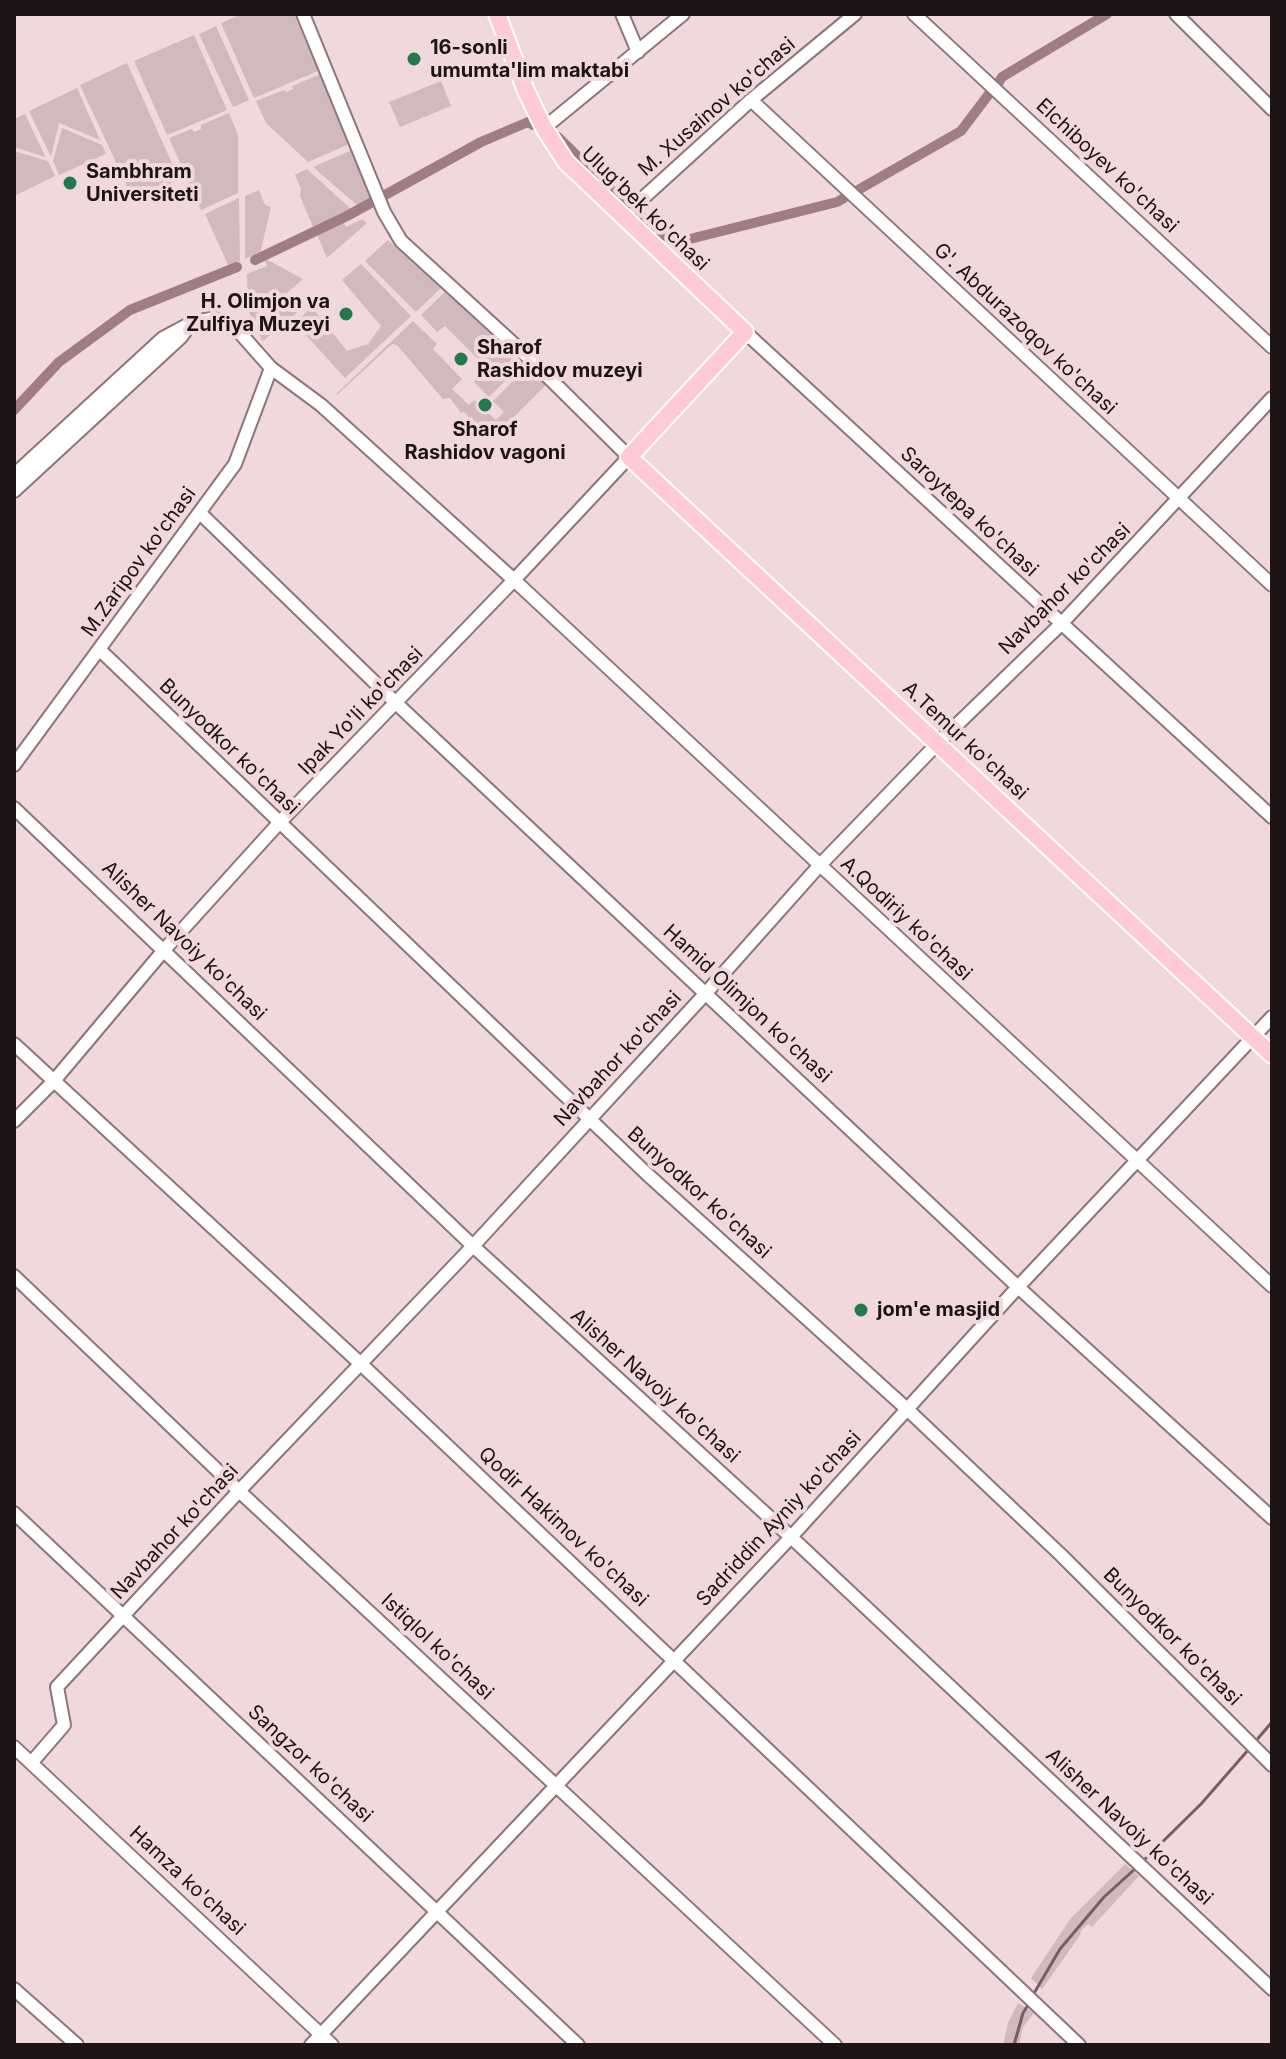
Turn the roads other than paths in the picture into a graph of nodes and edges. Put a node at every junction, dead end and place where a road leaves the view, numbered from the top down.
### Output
1 (303, 14) edge
2 (497, 14) edge
3 (622, 14) edge
4 (683, 14) edge
5 (855, 14) edge
6 (914, 14) edge
7 (1176, 14) edge
8 (638, 52) junction
9 (751, 100) junction
10 (1272, 109) edge
11 (544, 128) junction
12 (642, 199) dead end
13 (191, 323) junction
14 (745, 332) junction
15 (1272, 347) edge
16 (271, 368) junction
17 (1272, 398) edge
18 (629, 457) junction
19 (14, 475) edge
20 (14, 491) edge
21 (1179, 500) junction
22 (200, 513) junction
23 (514, 580) junction
24 (1272, 585) edge
25 (1061, 624) junction
26 (100, 650) junction
27 (397, 704) junction
28 (938, 743) junction
29 (14, 765) edge
30 (14, 808) edge
31 (1272, 817) edge
32 (279, 823) junction
33 (819, 866) junction
34 (164, 950) junction
35 (706, 993) junction
36 (1272, 1017) edge
37 (1253, 1037) junction
38 (14, 1044) edge
39 (1272, 1055) edge
40 (53, 1082) junction
41 (589, 1120) junction
42 (14, 1121) edge
43 (1136, 1161) junction
44 (473, 1246) junction
45 (14, 1276) edge
46 (1272, 1286) edge
47 (1018, 1287) junction
48 (362, 1365) junction
49 (908, 1410) junction
50 (239, 1491) junction
51 (14, 1513) edge
52 (1272, 1518) edge
53 (791, 1537) junction
54 (124, 1616) junction
55 (674, 1659) junction
56 (14, 1747) edge
57 (32, 1762) junction
58 (1272, 1765) edge
59 (557, 1785) junction
60 (437, 1911) junction
61 (14, 1989) edge
62 (1272, 1989) edge
63 (321, 2034) junction
64 (77, 2045) edge
65 (311, 2045) edge
66 (332, 2045) edge
67 (578, 2045) edge
68 (835, 2045) edge
69 (1079, 2045) edge

1 - 18 street
2 - 11 main road, Ulug'bek ko'chasi
3 - 8 street
4 - 8 street
5 - 9 street, M. Xusainov ko'chasi
6 - 15 street, Elchiboyev ko'chasi
7 - 10 street
8 - 11 street
9 - 12 street, M. Xusainov ko'chasi
9 - 21 street, G'. Abdurazoqov ko'chasi
11 - 14 main road, Ulug'bek ko'chasi
13 - 16 street, A.Qodiriy ko'chasi
13 - 19 street
13 - 20 street
14 - 18 main road
14 - 25 street, Saroytepa ko'chasi
16 - 22 street, M.Zaripov ko'chasi
16 - 23 street, A.Qodiriy ko'chasi
17 - 21 street, Navbahor ko'chasi
18 - 23 street, Ipak Yo'li ko'chasi
18 - 28 main road, A.Temur ko'chasi
21 - 24 street, G'. Abdurazoqov ko'chasi
21 - 25 street, Navbahor ko'chasi
22 - 26 street, M.Zaripov ko'chasi
22 - 27 street, Hamid Olimjon ko'chasi
23 - 27 street, Ipak Yo'li ko'chasi
23 - 33 street, A.Qodiriy ko'chasi
25 - 28 street, Navbahor ko'chasi
25 - 31 street, Saroytepa ko'chasi
26 - 29 street, M.Zaripov ko'chasi
26 - 32 street, Bunyodkor ko'chasi
27 - 32 street, Ipak Yo'li ko'chasi
27 - 35 street, Hamid Olimjon ko'chasi
28 - 33 street, Navbahor ko'chasi
28 - 37 main road, A.Temur ko'chasi
30 - 34 street, Alisher Navoiy ko'chasi
32 - 34 street, Ipak Yo'li ko'chasi
32 - 41 street, Bunyodkor ko'chasi
33 - 35 street, Navbahor ko'chasi
33 - 43 street, A.Qodiriy ko'chasi
34 - 40 street, Ipak Yo'li ko'chasi
34 - 44 street, Alisher Navoiy ko'chasi
35 - 41 street, Navbahor ko'chasi
35 - 47 street, Hamid Olimjon ko'chasi
36 - 37 street, Sadriddin Ayniy ko'chasi
37 - 39 main road, A.Temur ko'chasi
37 - 43 street, Sadriddin Ayniy ko'chasi
38 - 40 street, Qodir Hakimov ko'chasi
40 - 42 street, Ipak Yo'li ko'chasi
40 - 48 street, Qodir Hakimov ko'chasi
41 - 44 street, Navbahor ko'chasi
41 - 49 street, Bunyodkor ko'chasi
43 - 46 street, A.Qodiriy ko'chasi
43 - 47 street, Sadriddin Ayniy ko'chasi
44 - 48 street, Navbahor ko'chasi
44 - 53 street, Alisher Navoiy ko'chasi
45 - 50 street, Istiqlol ko'chasi
47 - 49 street, Sadriddin Ayniy ko'chasi
47 - 52 street, Hamid Olimjon ko'chasi
48 - 50 street, Navbahor ko'chasi
48 - 55 street, Qodir Hakimov ko'chasi
49 - 53 street, Sadriddin Ayniy ko'chasi
49 - 58 street, Bunyodkor ko'chasi
50 - 54 street, Navbahor ko'chasi
50 - 59 street, Istiqlol ko'chasi
51 - 54 street, Sangzor ko'chasi
53 - 55 street, Sadriddin Ayniy ko'chasi
53 - 62 street, Alisher Navoiy ko'chasi
54 - 57 street, Navbahor ko'chasi
54 - 60 street, Sangzor ko'chasi
55 - 59 street, Sadriddin Ayniy ko'chasi
55 - 69 street, Qodir Hakimov ko'chasi
56 - 57 street, Hamza ko'chasi
57 - 63 street, Hamza ko'chasi
59 - 60 street, Sadriddin Ayniy ko'chasi
59 - 68 street, Istiqlol ko'chasi
60 - 63 street, Sadriddin Ayniy ko'chasi
60 - 67 street, Sangzor ko'chasi
61 - 64 street
63 - 65 street, Sadriddin Ayniy ko'chasi
63 - 66 street, Hamza ko'chasi

